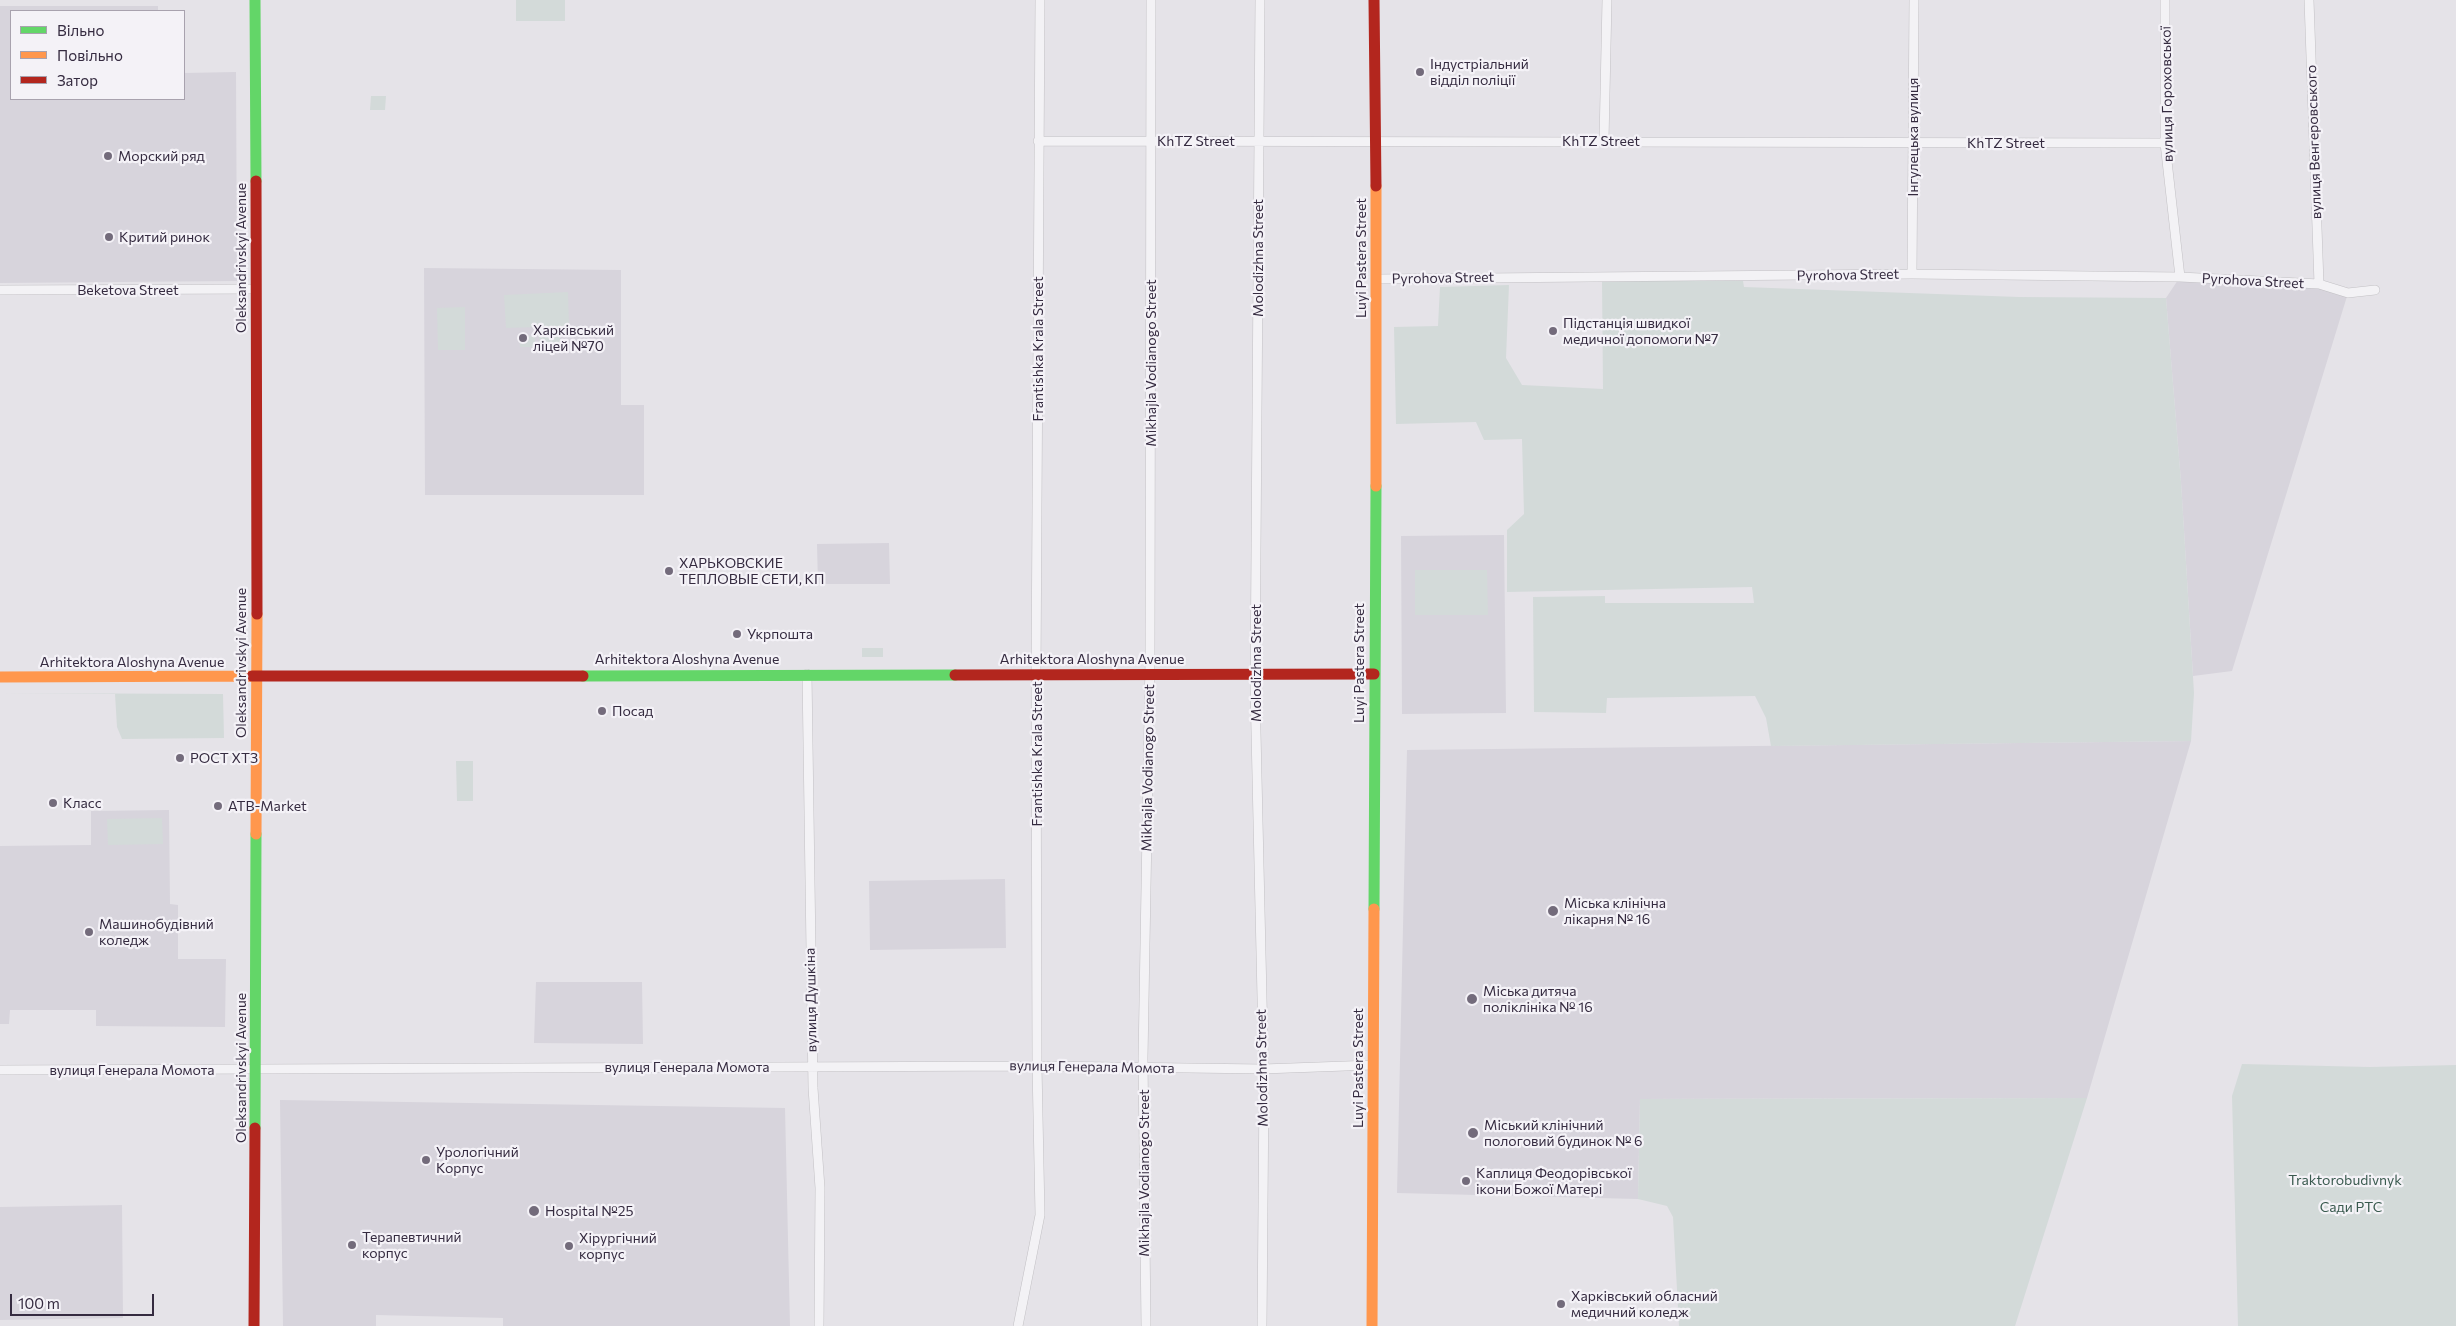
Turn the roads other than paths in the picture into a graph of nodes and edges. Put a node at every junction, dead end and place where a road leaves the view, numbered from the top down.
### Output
1 (255, 0) edge
2 (1040, 0) edge
3 (1151, 0) edge
4 (1260, 0) edge
5 (1374, 0) edge
6 (1607, 0) edge
7 (1914, 0) edge
8 (2165, 0) edge
9 (2309, 0) edge
10 (1152, 141) junction
11 (1259, 141) junction
12 (1604, 141) junction
13 (1038, 142) junction
14 (1375, 142) junction
15 (2165, 143) junction
16 (1912, 144) junction
17 (1912, 274) junction
18 (2180, 277) junction
19 (1376, 279) junction
20 (2319, 284) junction
21 (256, 289) junction
22 (0, 290) edge
23 (2375, 290) dead end
24 (807, 674) junction
25 (1036, 674) junction
26 (1149, 674) junction
27 (1256, 674) junction
28 (1374, 674) junction
29 (0, 676) edge
30 (256, 676) junction
31 (1373, 1065) junction
32 (1037, 1066) junction
33 (813, 1067) junction
34 (1144, 1068) junction
35 (1263, 1069) junction
36 (0, 1070) edge
37 (256, 1070) junction
38 (254, 1326) edge
39 (820, 1326) edge
40 (1018, 1326) edge
41 (1146, 1326) edge
42 (1262, 1326) edge
43 (1372, 1326) edge

1 - 21 street, Oleksandrivskyi Avenue
2 - 13 street, Frantishka Krala Street
3 - 10 street, Mikhajla Vodianogo Street
4 - 11 street, Molodizhna Street
5 - 14 street, Luyi Pastera Street
6 - 12 street
7 - 16 street, Інгулецька вулиця
8 - 15 street, вулиця Гороховської
9 - 20 street, вулиця Венгеровського
10 - 11 street, KhTZ Street
10 - 13 street, KhTZ Street
10 - 26 street, Mikhajla Vodianogo Street
11 - 14 street, KhTZ Street
11 - 27 street, Molodizhna Street
12 - 14 street, KhTZ Street
12 - 16 street, KhTZ Street
13 - 25 street, Frantishka Krala Street
14 - 19 street, Luyi Pastera Street
15 - 16 street, KhTZ Street
15 - 18 street, вулиця Гороховської
16 - 17 street, Інгулецька вулиця
17 - 18 street, Pyrohova Street
17 - 19 street, Pyrohova Street
18 - 20 street, Pyrohova Street
19 - 28 street, Luyi Pastera Street
20 - 23 street, Pyrohova Street
21 - 22 street, Beketova Street
21 - 30 street, Oleksandrivskyi Avenue
24 - 25 street, Arhitektora Aloshyna Avenue
24 - 30 street, Arhitektora Aloshyna Avenue
24 - 33 street, вулиця Душкіна
25 - 26 street, Arhitektora Aloshyna Avenue
25 - 32 street, Frantishka Krala Street
26 - 27 street, Arhitektora Aloshyna Avenue
26 - 34 street, Mikhajla Vodianogo Street
27 - 28 street, Arhitektora Aloshyna Avenue
27 - 35 street, Molodizhna Street
28 - 31 street, Luyi Pastera Street
29 - 30 street, Arhitektora Aloshyna Avenue
30 - 37 street, Oleksandrivskyi Avenue
31 - 35 street, вулиця Генерала Момота
31 - 43 street, Luyi Pastera Street
32 - 33 street, вулиця Генерала Момота
32 - 34 street, вулиця Генерала Момота
32 - 40 street, Frantishka Krala Street
33 - 37 street, вулиця Генерала Момота
33 - 39 street, вулиця Душкіна
34 - 35 street, вулиця Генерала Момота
34 - 41 street, Mikhajla Vodianogo Street
35 - 42 street, Molodizhna Street
36 - 37 street, вулиця Генерала Момота
37 - 38 street, Oleksandrivskyi Avenue

